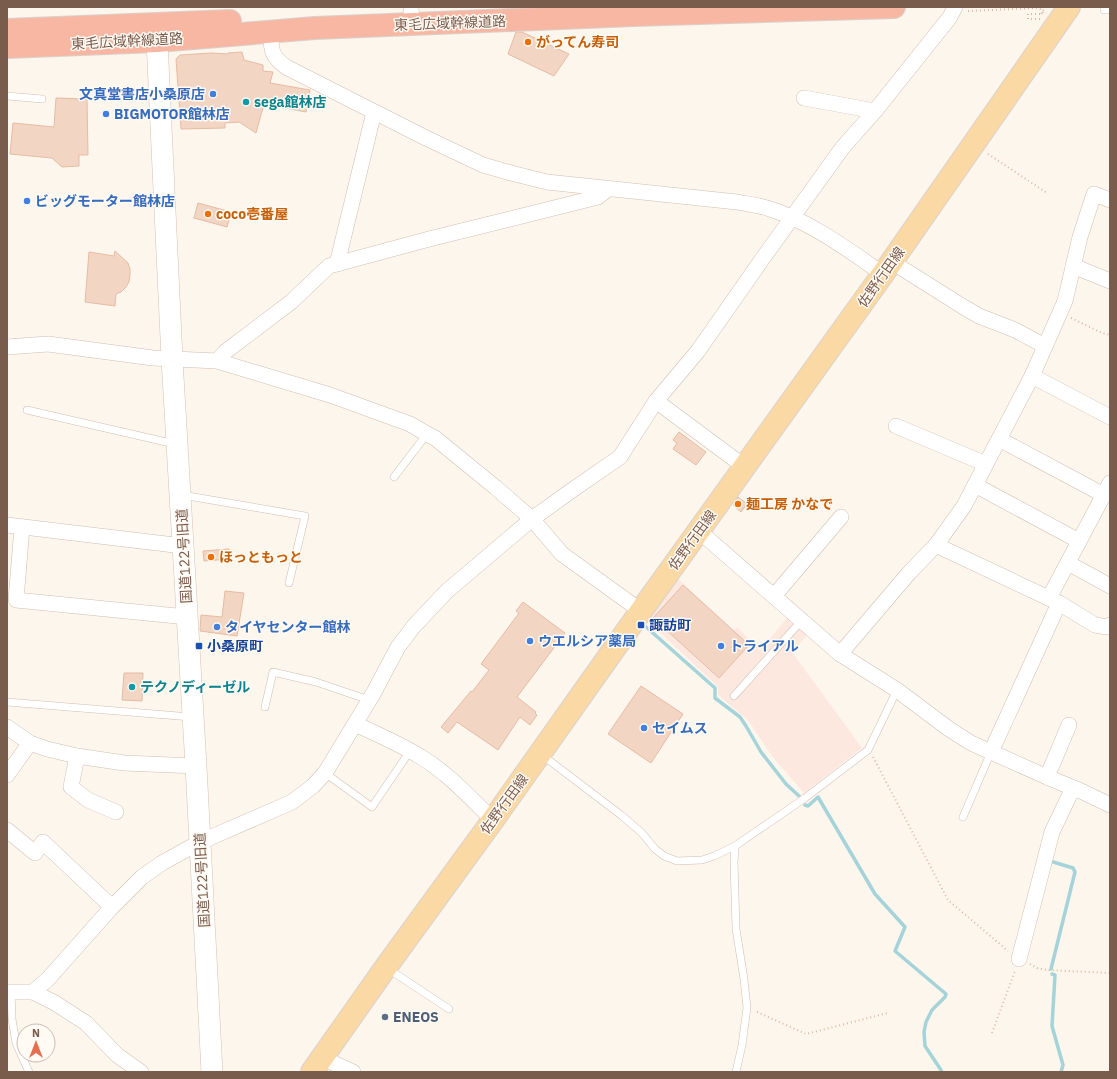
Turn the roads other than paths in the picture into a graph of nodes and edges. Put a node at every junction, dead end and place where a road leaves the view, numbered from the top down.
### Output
1 (561, 7) edge
2 (894, 7) edge
3 (955, 7) edge
4 (1069, 7) edge
5 (1104, 7) edge
6 (1110, 10) edge
7 (411, 15) edge
8 (155, 24) edge
9 (7, 30) edge
10 (270, 32) junction
11 (7, 47) edge
12 (7, 96) edge
13 (804, 98) dead end
14 (42, 99) dead end
15 (875, 111) junction
16 (374, 112) junction
17 (608, 189) junction
18 (1110, 200) edge
19 (792, 217) junction
20 (337, 264) junction
21 (1073, 266) junction
22 (887, 268) junction
23 (1110, 280) edge
24 (1045, 346) junction
25 (7, 347) edge
26 (172, 359) junction
27 (217, 361) junction
28 (1032, 376) junction
29 (656, 401) junction
30 (27, 410) dead end
31 (1110, 417) edge
32 (896, 426) dead end
33 (427, 434) junction
34 (999, 439) junction
35 (177, 444) junction
36 (986, 464) junction
37 (745, 467) junction
38 (394, 477) dead end
39 (975, 485) junction
40 (1107, 489) edge
41 (180, 494) junction
42 (841, 517) dead end
43 (532, 519) junction
44 (14, 526) edge
45 (699, 531) junction
46 (1079, 541) junction
47 (936, 545) junction
48 (183, 546) junction
49 (1068, 563) junction
50 (289, 583) dead end
51 (1110, 586) edge
52 (774, 596) junction
53 (1054, 601) junction
54 (641, 611) junction
55 (188, 617) junction
56 (802, 620) junction
57 (1110, 625) edge
58 (840, 654) junction
59 (897, 690) junction
60 (734, 696) dead end
61 (369, 700) junction
62 (7, 702) edge
63 (265, 707) dead end
64 (194, 717) junction
65 (355, 724) junction
66 (1069, 725) dead end
67 (7, 727) edge
68 (30, 743) junction
69 (410, 751) junction
70 (991, 752) junction
71 (540, 754) junction
72 (77, 756) junction
73 (196, 766) junction
74 (325, 773) junction
75 (7, 775) edge
76 (1047, 777) junction
77 (1073, 788) junction
78 (1110, 805) edge
79 (116, 812) dead end
80 (963, 817) dead end
81 (493, 820) junction
82 (7, 830) edge
83 (200, 842) junction
84 (735, 846) junction
85 (112, 907) junction
86 (1019, 959) road end
87 (386, 967) junction
88 (9, 992) edge
89 (33, 992) junction
90 (449, 1009) dead end
91 (318, 1064) edge
92 (29, 1072) edge
93 (141, 1072) edge
94 (212, 1072) edge
95 (353, 1072) edge
96 (736, 1072) edge

1 - 7 highway, 東毛広域幹線道路
2 - 7 highway, 東毛広域幹線道路
3 - 15 street
4 - 22 main road, 佐野行田線
5 - 6 lane
7 - 8 highway, 東毛広域幹線道路
7 - 10 highway, 東毛広域幹線道路
8 - 9 highway, 東毛広域幹線道路
8 - 10 highway, 東毛広域幹線道路
8 - 11 highway, 東毛広域幹線道路
8 - 26 street, 国道122号旧道
10 - 16 street
12 - 14 lane
13 - 15 street
15 - 19 street
16 - 17 street
16 - 20 street
17 - 19 street
17 - 20 street
18 - 21 street
19 - 22 street
19 - 29 street
20 - 27 street
21 - 23 street
21 - 24 street
22 - 24 street
22 - 37 main road, 佐野行田線
24 - 28 street
25 - 26 street
26 - 27 street
26 - 35 street, 国道122号旧道
27 - 33 street
28 - 31 street
28 - 34 street
29 - 37 street
29 - 43 street
30 - 35 lane
32 - 36 street
33 - 38 lane
33 - 43 street
34 - 36 street
34 - 40 street
35 - 41 street, 国道122号旧道
36 - 39 street
37 - 45 main road, 佐野行田線
39 - 46 street
39 - 47 street
40 - 46 street
41 - 48 street, 国道122号旧道
41 - 50 lane
42 - 52 street
43 - 54 street
43 - 61 street
44 - 48 street
44 - 55 street
45 - 52 street
45 - 54 main road, 佐野行田線
46 - 49 street
47 - 53 street
47 - 58 street
48 - 55 street, 国道122号旧道
49 - 51 street
49 - 53 street
52 - 56 street
53 - 57 street
53 - 70 street
54 - 71 main road, 佐野行田線
55 - 64 street, 国道122号旧道
56 - 58 street
56 - 60 lane
58 - 59 street
59 - 70 street
59 - 84 lane
61 - 63 lane
61 - 65 street
62 - 64 lane
64 - 73 street, 国道122号旧道
65 - 69 street
65 - 74 street
66 - 76 street
67 - 68 street
68 - 72 street
68 - 75 street
69 - 74 lane
69 - 81 street
70 - 76 street
70 - 80 lane
71 - 81 main road, 佐野行田線
71 - 84 lane
72 - 73 street
72 - 79 street
73 - 83 street, 国道122号旧道
74 - 83 street
76 - 77 street
77 - 78 street
77 - 86 street
81 - 87 main road, 佐野行田線
82 - 85 street
83 - 85 street
83 - 94 street, 国道122号旧道
84 - 96 lane
85 - 89 street
87 - 90 lane
87 - 91 main road, 佐野行田線
88 - 89 street
88 - 92 lane
89 - 93 street
91 - 95 street

